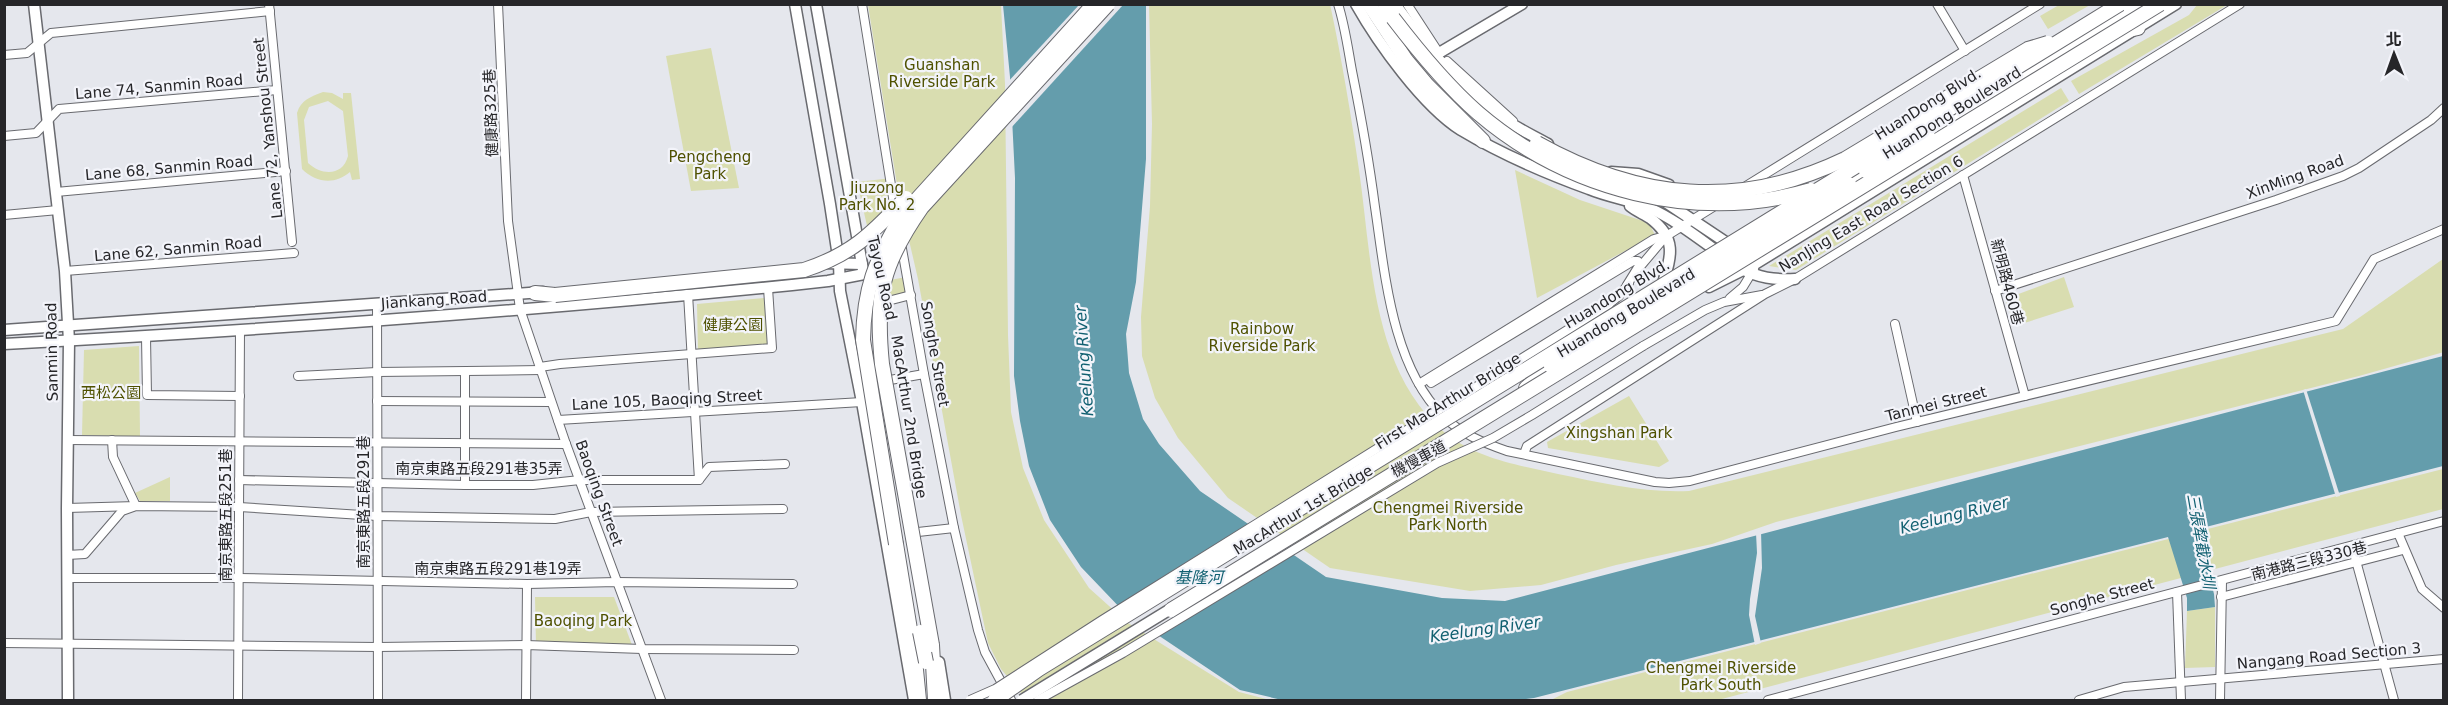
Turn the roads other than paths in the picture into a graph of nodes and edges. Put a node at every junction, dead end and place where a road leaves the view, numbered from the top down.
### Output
1 (34, 4) edge
2 (498, 4) edge
3 (795, 4) edge
4 (816, 4) edge
5 (862, 4) edge
6 (1094, 4) edge
7 (1108, 4) edge
8 (1356, 4) edge
9 (1369, 4) edge
10 (1385, 4) edge
11 (1395, 4) edge
12 (1407, 4) edge
13 (1522, 4) edge
14 (1937, 4) edge
15 (2040, 4) edge
16 (2113, 4) edge
17 (2120, 4) edge
18 (2143, 4) edge
19 (2160, 4) edge
20 (2176, 4) edge
21 (2240, 4) edge
22 (1339, 7) edge
23 (270, 8) edge
24 (2027, 8) edge
25 (2138, 28) junction
26 (2066, 38) junction
27 (2087, 39) junction
28 (39, 43) junction
29 (1965, 51) junction
30 (1439, 53) junction
31 (4, 55) edge
32 (2012, 66) junction
33 (277, 90) junction
34 (2000, 91) junction
35 (2444, 108) edge
36 (47, 120) junction
37 (1518, 127) junction
38 (4, 136) edge
39 (1483, 141) junction
40 (286, 171) junction
41 (1608, 171) junction
42 (1964, 175) junction
43 (935, 178) junction
44 (1745, 187) junction
45 (56, 192) junction
46 (1622, 201) junction
47 (58, 210) junction
48 (4, 215) edge
49 (1692, 220) junction
50 (1681, 227) junction
51 (2444, 229) edge
52 (1668, 235) junction
53 (292, 242) dead end
54 (1729, 244) junction
55 (1718, 252) junction
56 (294, 253) dead end
57 (840, 263) junction
58 (789, 265) junction
59 (863, 269) junction
60 (1751, 269) junction
61 (65, 271) junction
62 (840, 279) junction
63 (1795, 279) junction
64 (792, 285) junction
65 (1628, 285) junction
66 (1662, 286) junction
67 (768, 288) junction
68 (1995, 291) junction
69 (535, 293) junction
70 (518, 294) junction
71 (688, 294) junction
72 (1765, 294) junction
73 (911, 295) junction
74 (876, 301) junction
75 (1724, 302) junction
76 (377, 303) junction
77 (520, 309) junction
78 (377, 320) junction
79 (1894, 324) dead end
80 (69, 326) junction
81 (4, 330) edge
82 (240, 330) junction
83 (146, 337) junction
84 (69, 341) junction
85 (4, 344) edge
86 (692, 355) junction
87 (1551, 366) junction
88 (541, 369) junction
89 (377, 372) junction
90 (465, 372) junction
91 (924, 374) junction
92 (298, 376) dead end
93 (890, 380) junction
94 (1421, 386) junction
95 (1500, 386) junction
96 (240, 396) junction
97 (2025, 396) junction
98 (377, 401) junction
99 (465, 402) junction
100 (551, 402) junction
101 (862, 402) junction
102 (1507, 405) junction
103 (696, 413) junction
104 (558, 420) junction
105 (1917, 422) junction
106 (68, 440) junction
107 (112, 440) junction
108 (240, 441) junction
109 (377, 442) junction
110 (466, 444) junction
111 (566, 444) junction
112 (1524, 454) junction
113 (785, 464) dead end
114 (239, 480) junction
115 (580, 480) junction
116 (699, 480) junction
117 (377, 482) junction
118 (465, 485) junction
119 (136, 506) junction
120 (67, 507) junction
121 (239, 507) junction
122 (783, 509) dead end
123 (591, 512) junction
124 (378, 516) junction
125 (2444, 521) edge
126 (954, 528) junction
127 (918, 532) junction
128 (2398, 533) junction
129 (2352, 546) junction
130 (2403, 550) junction
131 (67, 555) junction
132 (2356, 563) junction
133 (67, 578) junction
134 (239, 578) junction
135 (378, 581) junction
136 (617, 582) junction
137 (2218, 582) junction
138 (528, 584) junction
139 (793, 584) dead end
140 (2179, 591) junction
141 (2221, 597) junction
142 (2444, 608) edge
143 (4, 643) edge
144 (67, 643) junction
145 (238, 644) junction
146 (526, 645) junction
147 (378, 647) junction
148 (642, 649) junction
149 (794, 650) dead end
150 (2444, 659) edge
151 (2384, 664) junction
152 (2219, 680) junction
153 (2183, 683) junction
154 (68, 700) edge
155 (238, 700) edge
156 (378, 700) edge
157 (526, 700) edge
158 (660, 700) edge
159 (914, 700) edge
160 (919, 700) edge
161 (935, 700) edge
162 (945, 700) edge
163 (970, 700) edge
164 (988, 700) edge
165 (995, 700) edge
166 (1011, 700) edge
167 (1023, 700) edge
168 (1038, 700) edge
169 (1768, 700) edge
170 (2079, 700) edge
171 (2181, 700) edge
172 (2220, 700) edge
173 (2394, 700) edge

1 - 28 main road, Sanmin Road
2 - 70 street, Baoqing Street
3 - 57 main road
4 - 59 main road, Tayou Road
5 - 73 street, Songhe Street
6 - 43 highway, bridge
7 - 74 highway, MacArthur 2nd Bridge, bridge
8 - 39 main road
9 - 39 highway
10 - 18 highway, bridge
11 - 26 highway, bridge
11 - 37 main road
12 - 30 street
13 - 30 main road
14 - 29 street
15 - 24 street
16 - 32 main road
17 - 26 highway, HuanDong Blvd., bridge
18 - 27 highway
19 - 102 highway, HuanDong Boulevard, bridge
20 - 25 main road, NanJing East Road Section 6
21 - 42 street, NanJing East Road Section 6
22 - 94 street, Tanmei Street
23 - 28 street
23 - 33 street, Lane 72, Yanshou Street
24 - 29 street
25 - 27 highway
25 - 60 main road, NanJing East Road Section 6
26 - 95 highway, HuanDong Blvd., bridge
27 - 34 highway
28 - 31 street
28 - 36 main road, Sanmin Road
29 - 44 street
30 - 37 street
32 - 34 highway
32 - 54 main road
33 - 36 street, Lane 74, Sanmin Road
33 - 40 street, Lane 72, Yanshou Street
34 - 87 highway, bridge
35 - 68 street, XinMing Road
36 - 38 street, Lane 74, Sanmin Road
36 - 45 main road, Sanmin Road
37 - 41 main road
39 - 46 main road
40 - 45 street, Lane 68, Sanmin Road
40 - 53 street, Lane 72, Yanshou Street
41 - 44 main road
41 - 49 main road
42 - 63 street, NanJing East Road Section 6
42 - 68 street, 新明路460巷
43 - 69 highway, bridge
43 - 160 highway, bridge
44 - 49 street
45 - 47 main road, Sanmin Road
46 - 50 main road
46 - 52 main road
47 - 48 street
47 - 61 main road, Sanmin Road
49 - 50 street
49 - 54 main road
50 - 52 street
50 - 55 main road
51 - 97 street, Tanmei Street
52 - 65 street, 機慢車道
52 - 66 main road
52 - 94 street
54 - 55 main road
54 - 60 main road
55 - 60 main road
55 - 66 main road
56 - 61 street, Lane 62, Sanmin Road
57 - 58 main road, Jiankang Road
57 - 59 main road, Jiankang Road
57 - 62 main road
58 - 64 main road
58 - 69 main road, Jiankang Road
59 - 62 main road, Jiankang Road
59 - 74 main road, Tayou Road
60 - 63 main road
60 - 75 street, 機慢車道
60 - 167 main road, NanJing East Road Section 6, bridge
61 - 80 main road, Sanmin Road
62 - 64 main road, Jiankang Road
62 - 101 main road
63 - 72 street, NanJing East Road Section 6
64 - 67 main road, Jiankang Road
65 - 94 street, 機慢車道
65 - 163 street, 機慢車道, bridge
66 - 164 main road, First MacArthur Bridge, bridge
67 - 71 main road, Jiankang Road
67 - 86 street
68 - 97 street, 新明路460巷
69 - 70 main road, Jiankang Road
70 - 76 main road, Jiankang Road
70 - 77 street, Baoqing Street
71 - 77 main road, Jiankang Road
71 - 86 street
72 - 75 street, 機慢車道
72 - 112 street, NanJing East Road Section 6
73 - 74 street
73 - 91 street, Songhe Street
74 - 93 main road, Tayou Road
74 - 161 highway, MacArthur 2nd Bridge, bridge
74 - 161 highway, bridge
75 - 168 street, 機慢車道, bridge
76 - 78 street, 南京東路五段291巷
76 - 80 main road, Jiankang Road
77 - 78 main road, Jiankang Road
77 - 88 street, Baoqing Street
78 - 82 main road, Jiankang Road
78 - 89 street, 南京東路五段291巷
79 - 105 street
80 - 81 main road, Jiankang Road
80 - 84 main road, Sanmin Road
82 - 83 main road, Jiankang Road
82 - 96 street, 南京東路五段251巷
83 - 84 main road, Jiankang Road
83 - 96 street
84 - 85 main road, Jiankang Road
84 - 106 main road, Sanmin Road
86 - 88 street
86 - 103 street
87 - 95 highway, bridge
87 - 102 highway, bridge
88 - 90 street
88 - 100 street, Baoqing Street
89 - 90 street
89 - 92 street
89 - 98 street, 南京東路五段291巷
90 - 99 street
91 - 93 street
91 - 126 street, Songhe Street
93 - 127 main road, Tayou Road
94 - 112 street, Tanmei Street
95 - 165 highway, MacArthur 1st Bridge, bridge
96 - 108 street, 南京東路五段251巷
97 - 105 street, Tanmei Street
98 - 99 street
98 - 109 street, 南京東路五段291巷
99 - 100 street
99 - 110 street
100 - 104 street, Baoqing Street
101 - 103 street, Lane 105, Baoqing Street
101 - 159 main road
102 - 167 highway, MacArthur 1st Bridge, bridge
103 - 104 street, Lane 105, Baoqing Street
103 - 116 street
104 - 111 street, Baoqing Street
105 - 112 street, Tanmei Street
106 - 107 street
106 - 120 main road, Sanmin Road
107 - 108 street
107 - 119 street
108 - 109 street
108 - 114 street, 南京東路五段251巷
109 - 110 street
109 - 117 street, 南京東路五段291巷
110 - 111 street
110 - 118 street
111 - 115 street, Baoqing Street
113 - 116 street
114 - 117 street, 南京東路五段291巷35弄
114 - 121 street, 南京東路五段251巷
115 - 116 street, 南京東路五段291巷35弄
115 - 118 street, 南京東路五段291巷35弄
115 - 123 street, Baoqing Street
117 - 118 street, 南京東路五段291巷35弄
117 - 124 street, 南京東路五段291巷
119 - 120 street
119 - 121 street
119 - 131 street
120 - 131 main road, Sanmin Road
121 - 124 street
121 - 134 street, 南京東路五段251巷
122 - 123 street
123 - 124 street
123 - 136 street, Baoqing Street
124 - 135 street, 南京東路五段291巷
125 - 128 street, Songhe Street
126 - 127 street
126 - 166 street, Songhe Street
127 - 162 main road, Tayou Road
128 - 129 street, Songhe Street
128 - 130 street
129 - 132 street
129 - 137 street, Songhe Street
130 - 132 street, 南港路三段330巷
130 - 142 street
131 - 133 main road, Sanmin Road
132 - 141 street, 南港路三段330巷
132 - 151 street
133 - 134 street, 南京東路五段291巷19弄
133 - 144 main road, Sanmin Road
134 - 135 street, 南京東路五段291巷19弄
134 - 145 street, 南京東路五段251巷
135 - 138 street, 南京東路五段291巷19弄
135 - 147 street, 南京東路五段291巷
136 - 138 street, 南京東路五段291巷19弄
136 - 139 street, 南京東路五段291巷19弄
136 - 148 street, Baoqing Street
137 - 140 street, Songhe Street
137 - 141 street
138 - 146 street
140 - 153 street
140 - 169 street, Songhe Street
141 - 152 street
143 - 144 street
144 - 145 street
144 - 154 main road, Sanmin Road
145 - 147 street
145 - 155 street, 南京東路五段251巷
146 - 147 street
146 - 148 street
146 - 157 street
147 - 156 street, 南京東路五段291巷
148 - 149 street
148 - 158 street, Baoqing Street
150 - 151 street, Nangang Road Section 3
151 - 152 street, Nangang Road Section 3
151 - 173 street
152 - 153 street, Nangang Road Section 3
152 - 172 street
153 - 170 street, Nangang Road Section 3
153 - 171 street

